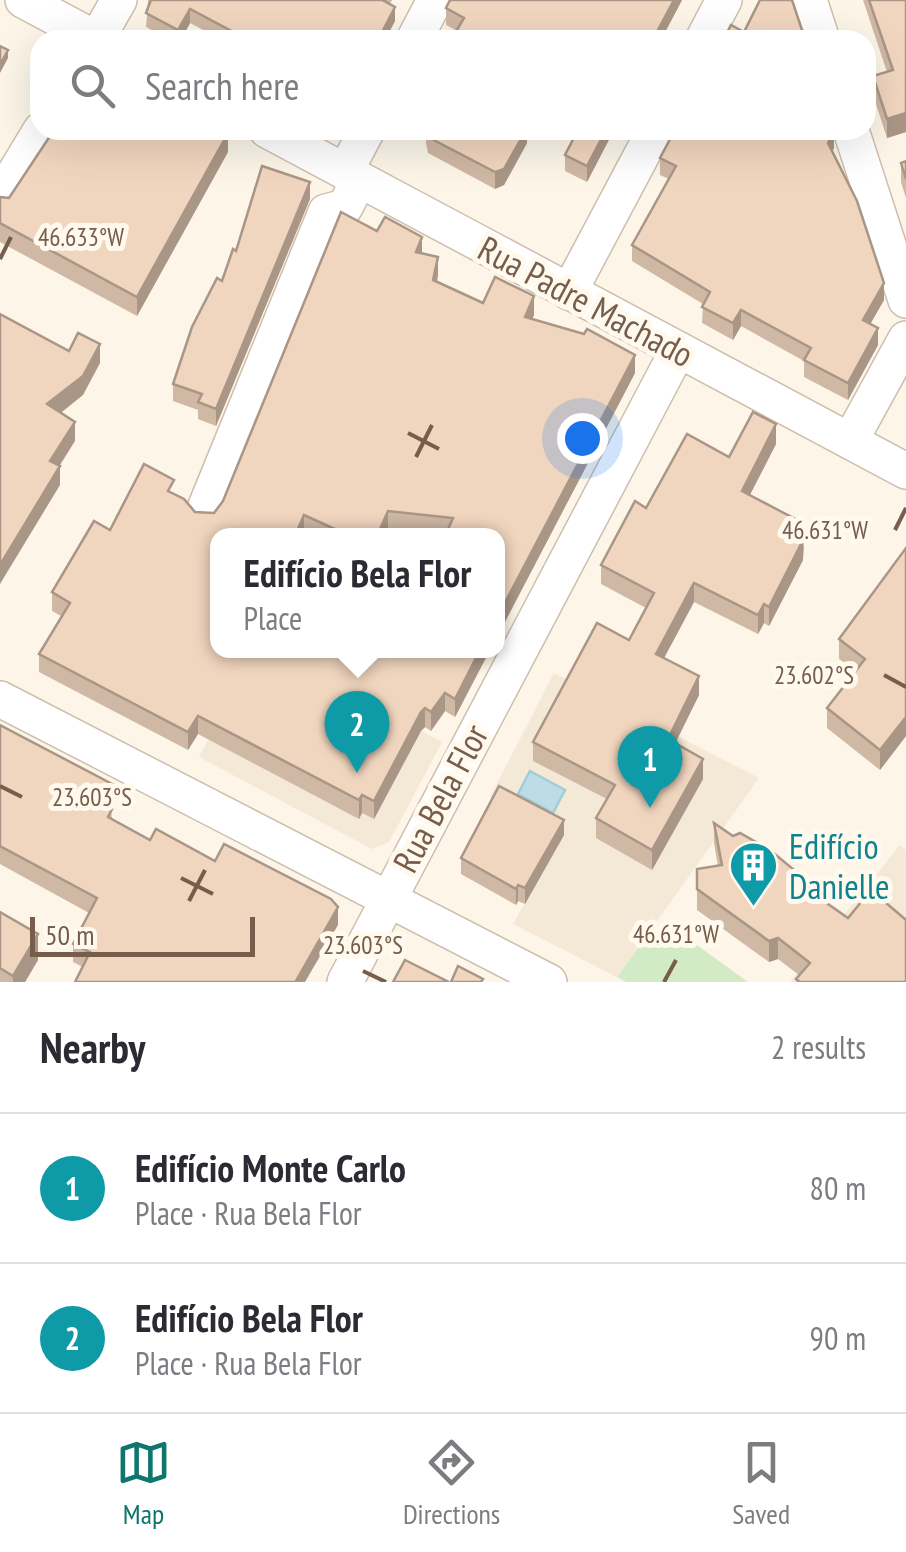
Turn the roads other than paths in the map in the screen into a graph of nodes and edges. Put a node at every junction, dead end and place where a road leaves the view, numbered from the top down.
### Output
1 (24, 0) edge
2 (119, 0) edge
3 (435, 0) edge
4 (724, 0) edge
5 (810, 0) edge
6 (79, 30) edge
7 (102, 30) edge
8 (419, 30) edge
9 (708, 30) edge
10 (819, 30) edge
11 (35, 140) edge
12 (285, 140) edge
13 (365, 140) edge
14 (650, 140) edge
15 (854, 140) edge
16 (352, 176) junction
17 (0, 198) edge
18 (569, 292) junction
19 (906, 300) edge
20 (906, 340) edge
21 (678, 350) junction
22 (850, 441) junction
23 (906, 471) edge
24 (204, 512) edge
25 (0, 698) edge
26 (387, 899) junction
27 (345, 982) edge
28 (550, 982) edge

1 - 6 street
2 - 7 street
3 - 8 street
4 - 9 street
5 - 10 street
11 - 17 street
12 - 16 street, Rua Padre Machado
13 - 16 street
14 - 18 street
15 - 19 street
16 - 18 street, Rua Padre Machado
16 - 24 street
18 - 21 street, Rua Padre Machado
20 - 22 street
21 - 22 street, Rua Padre Machado
21 - 26 street, Rua Bela Flor
22 - 23 street, Rua Padre Machado
25 - 26 street
26 - 27 street, Rua Bela Flor
26 - 28 street

